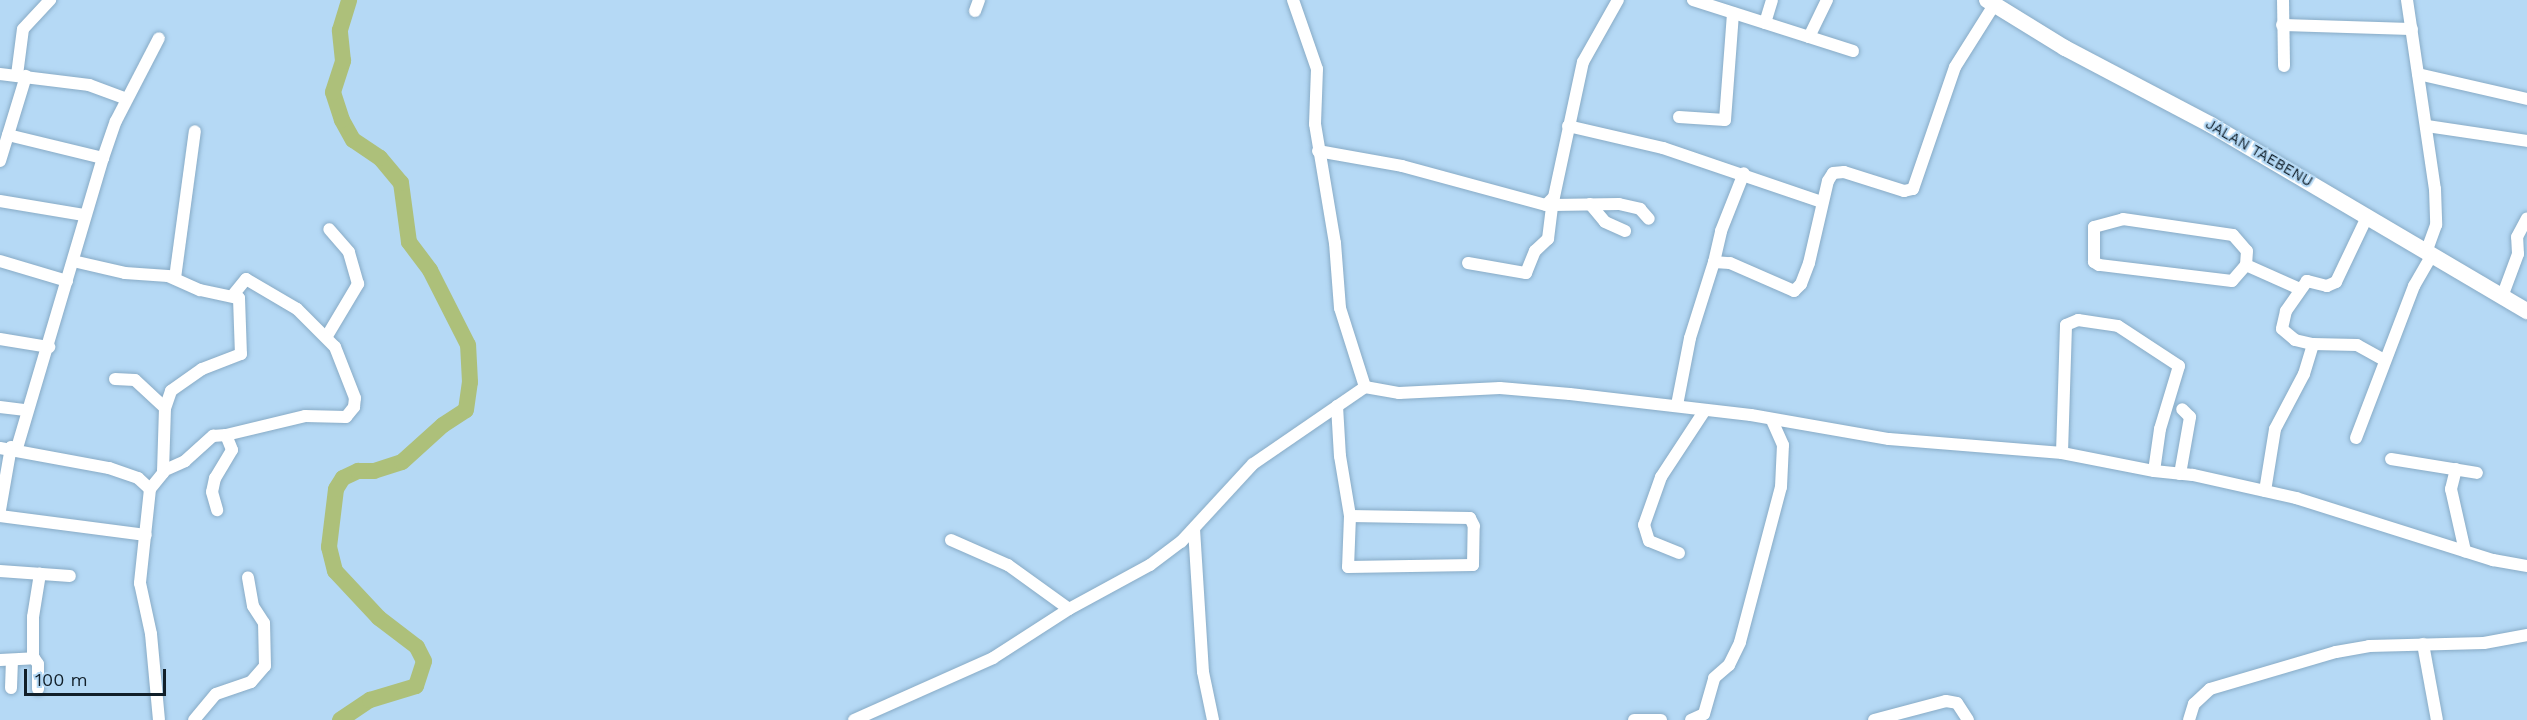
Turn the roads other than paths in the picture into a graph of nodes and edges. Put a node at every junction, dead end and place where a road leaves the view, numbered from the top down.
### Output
1 (50, 0) edge
2 (1293, 0) edge
3 (1618, 0) edge
4 (1693, 0) edge
5 (1772, 0) edge
6 (1827, 0) edge
7 (2283, 0) edge
8 (2407, 0) edge
9 (1991, 3) edge
10 (1730, 8) edge
11 (1765, 23) junction
12 (2282, 25) junction
13 (2412, 29) junction
14 (1809, 37) junction
15 (159, 38) dead end
16 (1853, 51) dead end
17 (2284, 66) dead end
18 (0, 74) edge
19 (2418, 74) junction
20 (21, 76) junction
21 (127, 99) junction
22 (2527, 99) edge
23 (1679, 117) dead end
24 (1568, 126) junction
25 (2427, 126) junction
26 (195, 131) dead end
27 (8, 135) junction
28 (2527, 141) edge
29 (1318, 151) junction
30 (103, 158) junction
31 (0, 161) edge
32 (1744, 173) junction
33 (0, 201) edge
34 (1553, 202) junction
35 (1822, 202) junction
36 (1590, 204) junction
37 (84, 215) junction
38 (2367, 217) junction
39 (2527, 218) edge
40 (1649, 219) dead end
41 (329, 229) dead end
42 (1625, 231) dead end
43 (2429, 254) junction
44 (0, 261) edge
45 (73, 261) junction
46 (1714, 262) junction
47 (1468, 263) dead end
48 (2246, 265) junction
49 (175, 278) junction
50 (67, 280) junction
51 (2300, 289) junction
52 (234, 294) junction
53 (2502, 297) junction
54 (2527, 311) edge
55 (327, 336) junction
56 (0, 339) edge
57 (2313, 344) junction
58 (49, 347) junction
59 (2384, 360) junction
60 (115, 379) dead end
61 (1365, 387) junction
62 (1677, 405) junction
63 (1337, 406) junction
64 (0, 408) edge
65 (165, 408) junction
66 (2182, 409) dead end
67 (26, 410) junction
68 (1705, 410) junction
69 (1772, 420) junction
70 (226, 435) junction
71 (2356, 438) dead end
72 (9, 448) edge
73 (2062, 453) junction
74 (2391, 459) dead end
75 (2456, 469) junction
76 (164, 471) junction
77 (2154, 471) junction
78 (2477, 473) dead end
79 (2180, 474) junction
80 (150, 489) junction
81 (2265, 491) junction
82 (0, 510) edge
83 (217, 510) dead end
84 (0, 516) edge
85 (1350, 516) junction
86 (1194, 529) junction
87 (146, 535) junction
88 (951, 540) dead end
89 (2465, 551) junction
90 (1679, 553) dead end
91 (2527, 566) edge
92 (0, 571) edge
93 (40, 574) junction
94 (70, 576) dead end
95 (248, 577) dead end
96 (1069, 609) junction
97 (2527, 635) edge
98 (2423, 644) junction
99 (33, 658) junction
100 (6, 660) edge
101 (11, 688) dead end
102 (39, 688) dead end
103 (159, 720) edge
104 (194, 720) edge
105 (854, 720) edge
106 (1213, 720) edge
107 (1634, 720) edge
108 (1661, 720) edge
109 (1691, 720) edge
110 (1874, 720) edge
111 (1968, 720) edge
112 (2189, 720) edge
113 (2437, 720) edge

1 - 20 street
2 - 29 street
3 - 24 street
4 - 10 street
5 - 11 street
6 - 14 street
7 - 12 street
8 - 13 street
9 - 35 street
9 - 38 main road, JALAN TAEBENU
10 - 11 street
10 - 23 street
11 - 14 street
12 - 13 street
12 - 17 street
13 - 19 street
14 - 16 street
15 - 21 street
18 - 20 street
19 - 22 street
19 - 25 street
20 - 21 street
20 - 27 street
21 - 30 street
24 - 32 street
24 - 34 street
25 - 28 street
25 - 43 street
26 - 49 street
27 - 30 street
27 - 31 street
29 - 34 street
29 - 61 street
30 - 37 street
32 - 35 street
32 - 46 street
33 - 37 street
34 - 36 street
34 - 47 street
35 - 46 street
36 - 40 street
36 - 42 street
37 - 45 street
38 - 43 main road, JALAN TAEBENU
38 - 51 street
39 - 53 street
41 - 55 street
43 - 53 main road, JALAN TAEBENU
43 - 59 street
44 - 50 street
45 - 49 street
45 - 50 street
46 - 62 street
48 - 48 street
48 - 51 street
49 - 52 street
50 - 58 street
51 - 57 street
52 - 55 street
52 - 65 street
53 - 54 main road, JALAN TAEBENU
55 - 70 street
56 - 58 street
57 - 59 street
57 - 81 street
58 - 67 street
59 - 71 street
60 - 65 street
61 - 62 street
61 - 63 street
62 - 68 street
63 - 85 street
63 - 86 street
64 - 67 street
65 - 76 street
66 - 79 street
67 - 72 street
68 - 69 street
68 - 90 street
69 - 73 street
69 - 109 street
70 - 76 street
70 - 83 street
72 - 80 street
72 - 82 street
73 - 77 street
73 - 77 street
74 - 75 street
75 - 78 street
75 - 89 street
76 - 80 street
77 - 79 street
79 - 81 street
80 - 87 street
81 - 89 street
84 - 87 street
85 - 85 street
86 - 96 street
86 - 106 street
87 - 103 street
88 - 96 street
89 - 91 street
92 - 93 street
93 - 94 street
93 - 99 street
95 - 104 street
96 - 105 street
97 - 98 street
98 - 112 street
98 - 113 street
99 - 100 street
99 - 102 street
100 - 101 street
107 - 108 street
110 - 111 street

